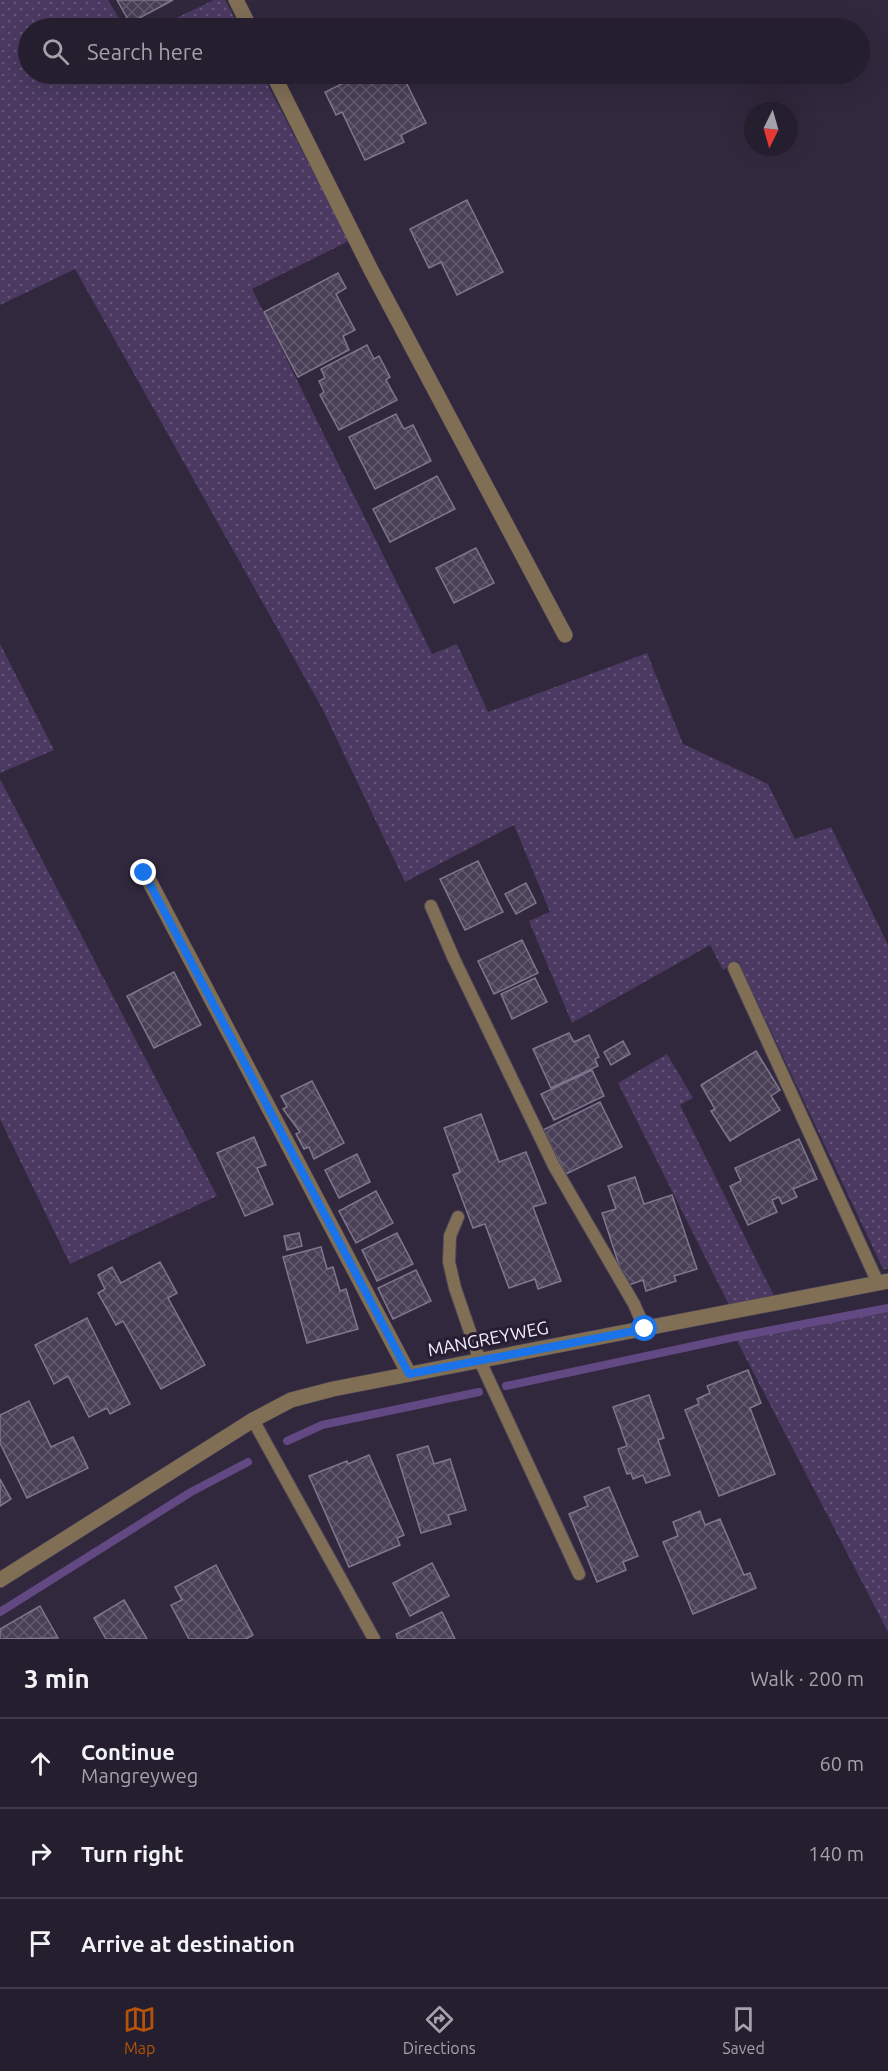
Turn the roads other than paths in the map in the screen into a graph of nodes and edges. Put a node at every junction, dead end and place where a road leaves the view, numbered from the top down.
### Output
1 (236, 0) edge
2 (245, 18) edge
3 (278, 84) edge
4 (564, 635) dead end
5 (144, 873) dead end
6 (431, 906) dead end
7 (734, 968) dead end
8 (458, 1217) dead end
9 (883, 1282) edge
10 (645, 1329) junction
11 (480, 1361) junction
12 (409, 1374) junction
13 (253, 1420) junction
14 (579, 1574) dead end
15 (0, 1580) edge
16 (374, 1639) edge

1 - 2 street
3 - 4 street
5 - 12 street
6 - 10 lane
7 - 9 lane
8 - 11 lane
9 - 10 street, MANGREYWEG
10 - 11 street, MANGREYWEG
11 - 12 street, MANGREYWEG
11 - 14 lane
12 - 13 street, MANGREYWEG
13 - 15 street, MANGREYWEG
13 - 16 lane

